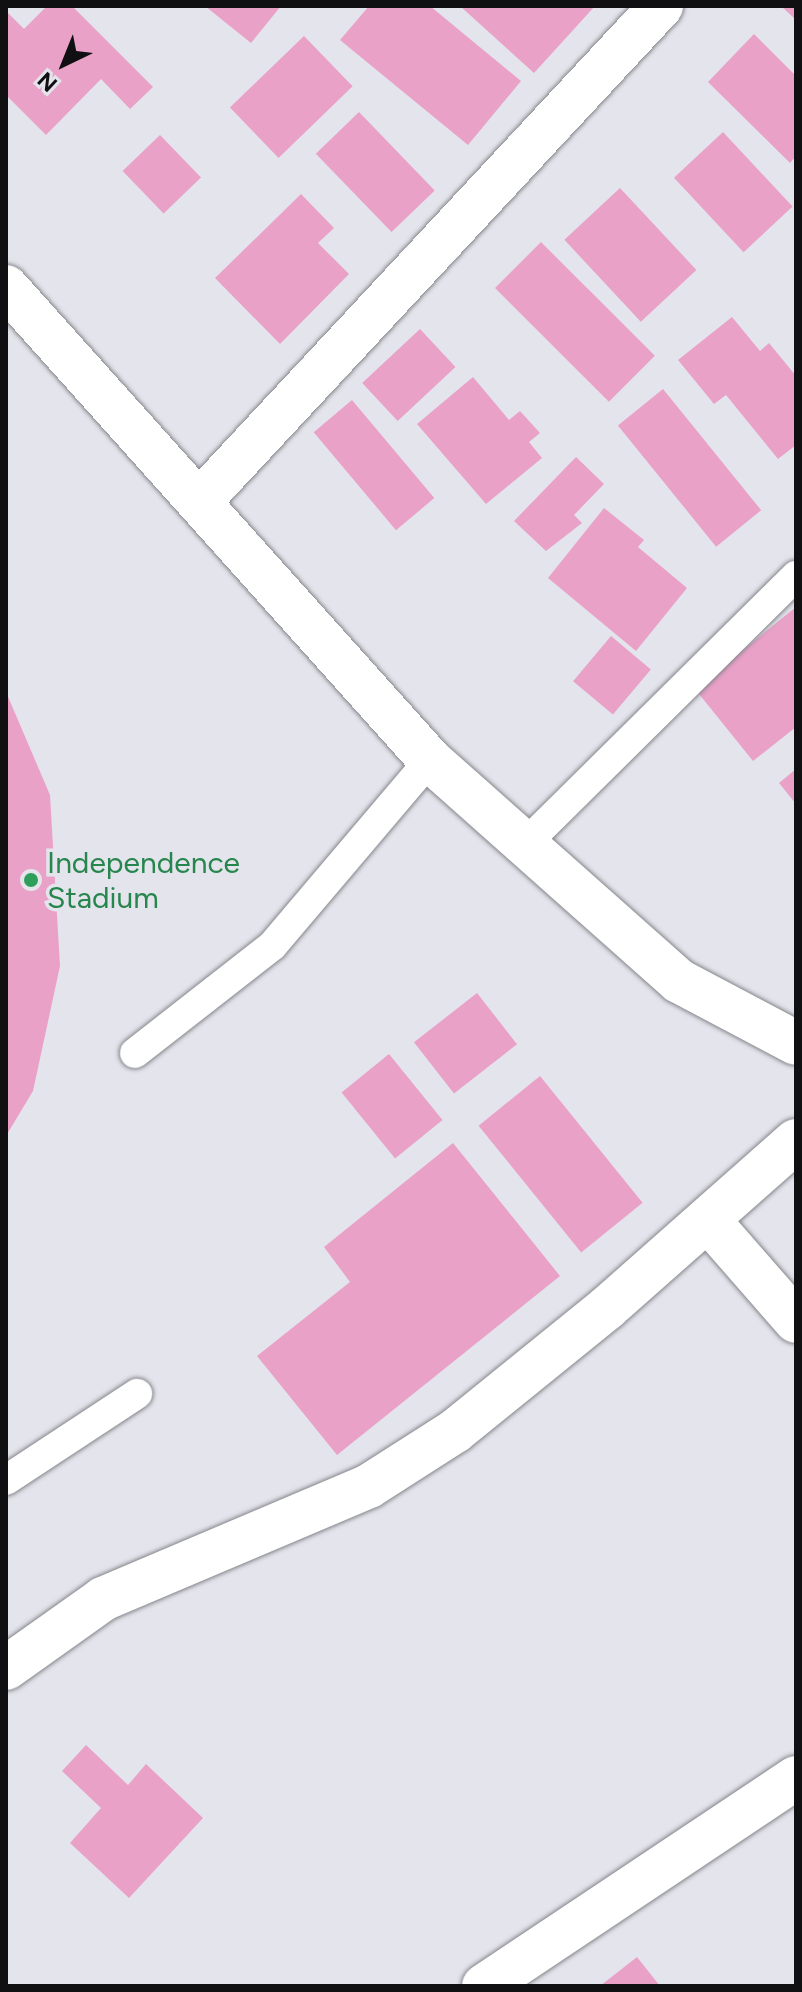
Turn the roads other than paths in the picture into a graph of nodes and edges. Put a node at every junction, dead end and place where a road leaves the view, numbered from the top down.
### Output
1 (661, 6) edge
2 (6, 287) edge
3 (199, 502) junction
4 (796, 576) edge
5 (430, 760) junction
6 (523, 846) junction
7 (796, 1043) edge
8 (135, 1053) dead end
9 (796, 1141) edge
10 (708, 1220) junction
11 (796, 1321) edge
12 (137, 1394) dead end
13 (6, 1480) edge
14 (6, 1668) edge
15 (796, 1778) edge
16 (484, 1986) edge

1 - 3 street
2 - 3 street
3 - 5 street
4 - 6 lane
5 - 6 street
5 - 8 lane
6 - 7 street
9 - 10 street
10 - 11 street
10 - 14 street
12 - 13 lane
15 - 16 street

